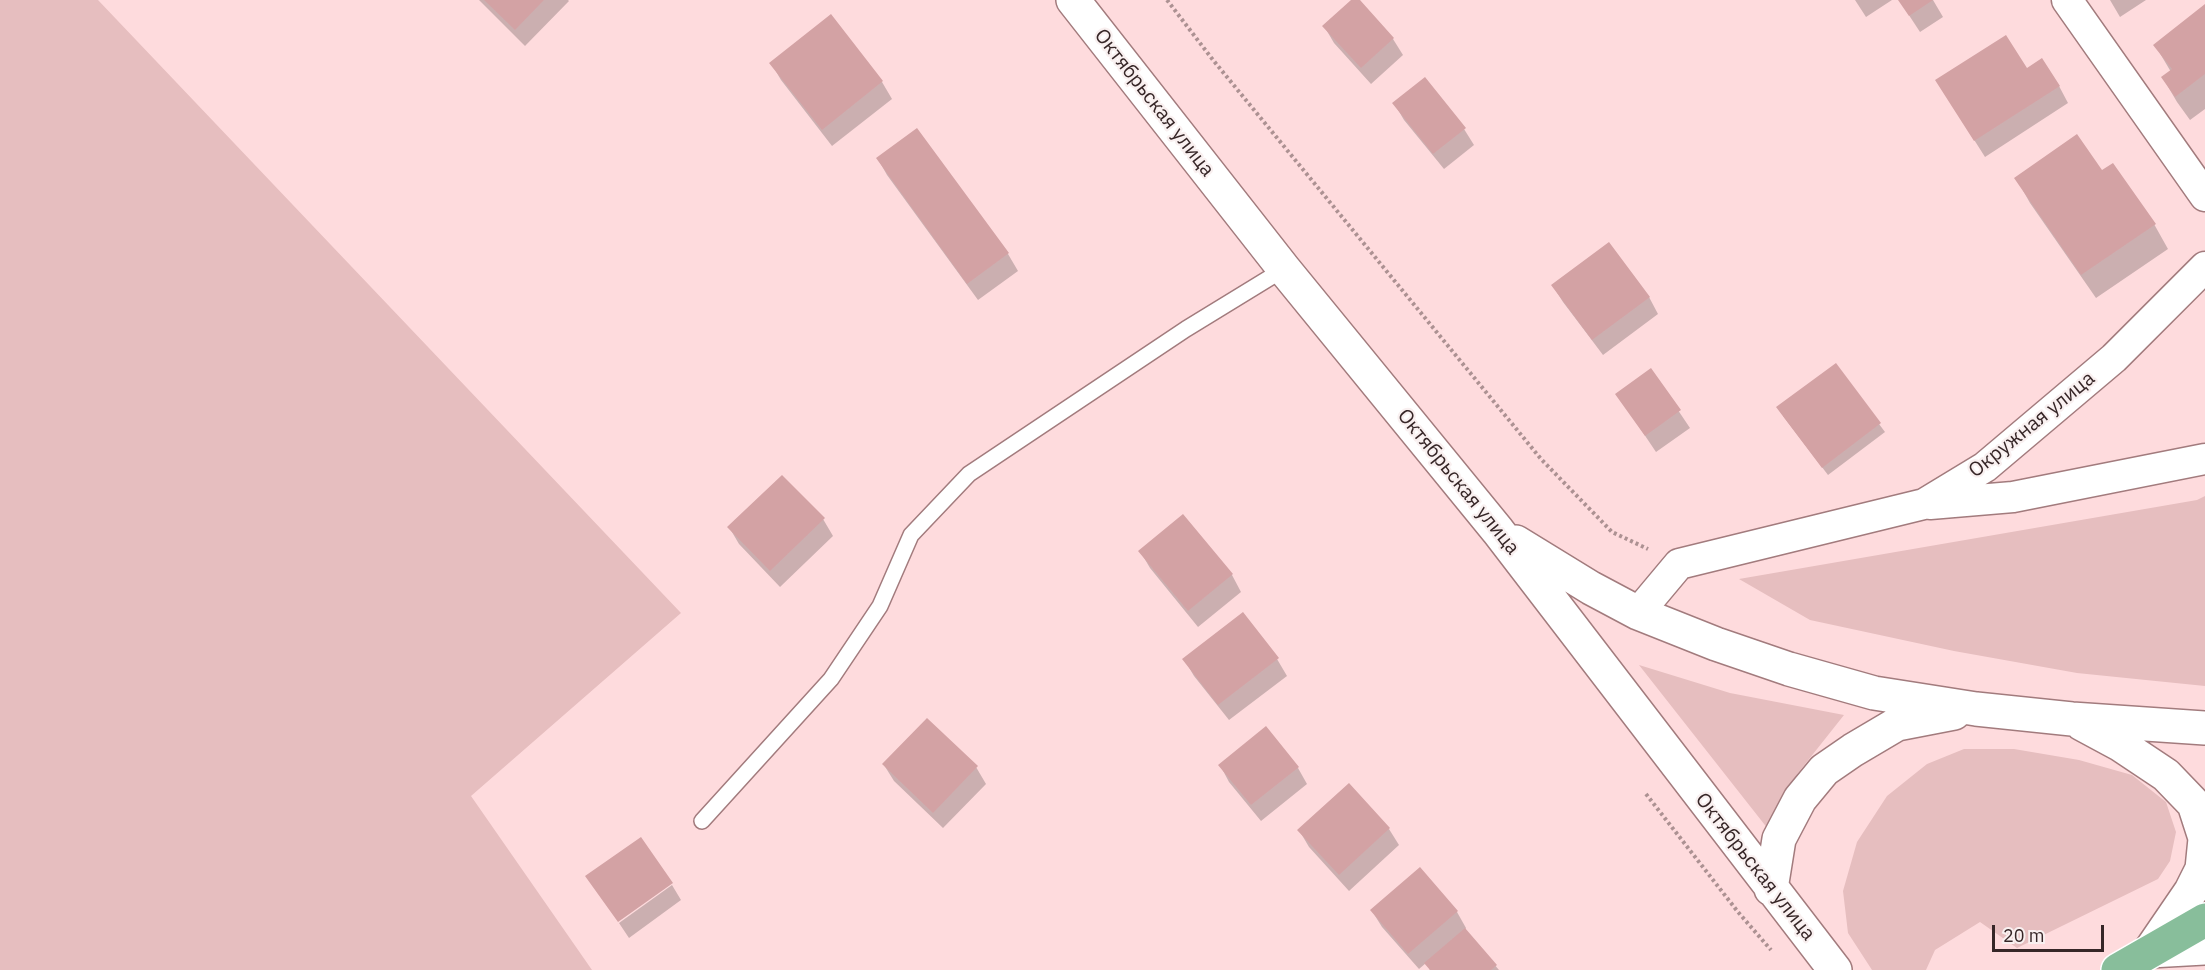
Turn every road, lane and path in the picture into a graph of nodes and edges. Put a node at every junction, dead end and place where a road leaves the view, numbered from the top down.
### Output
1 (1073, 0) edge
2 (1167, 0) edge
3 (2067, 0) edge
4 (2205, 196) edge
5 (2205, 267) edge
6 (1284, 269) junction
7 (2205, 459) edge
8 (1924, 504) junction
9 (1498, 531) junction
10 (1679, 564) junction
11 (1638, 613) junction
12 (1976, 709) junction
13 (2072, 718) junction
14 (2205, 728) edge
15 (1646, 794) dead end
16 (702, 821) dead end
17 (2205, 839) edge
18 (1771, 889) junction
19 (2205, 920) edge
20 (2205, 948) edge
21 (2150, 951) junction
22 (1776, 956) dead end
23 (1835, 970) edge
24 (2118, 970) edge

1 - 6 main road, Октябрьская улица
2 - 10 path
3 - 4 street
5 - 8 street, Окружная улица
6 - 9 main road, Октябрьская улица
6 - 16 lane
7 - 8 street
8 - 10 street, Окружная улица
9 - 11 main road
9 - 18 main road, Октябрьская улица
10 - 11 street
11 - 12 main road
12 - 13 main road
12 - 18 main road
13 - 14 main road
13 - 17 main road
15 - 22 path
17 - 21 main road
18 - 23 main road, Октябрьская улица
19 - 21 highway
20 - 21 main road
21 - 24 highway

